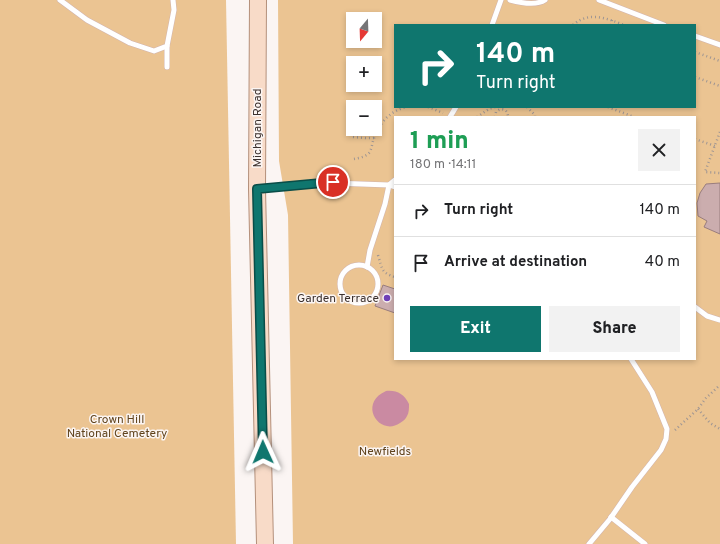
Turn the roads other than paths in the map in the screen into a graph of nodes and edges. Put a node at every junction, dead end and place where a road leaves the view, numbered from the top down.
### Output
1 (60, 0) edge
2 (173, 0) edge
3 (258, 0) edge
4 (501, 0) edge
5 (510, 0) edge
6 (545, 0) edge
7 (599, 0) edge
8 (492, 24) edge
9 (661, 24) edge
10 (696, 36) edge
11 (720, 45) edge
12 (167, 46) junction
13 (167, 67) dead end
14 (394, 181) edge
15 (389, 185) junction
16 (394, 187) edge
17 (257, 189) junction
18 (367, 267) junction
19 (696, 308) edge
20 (720, 320) edge
21 (632, 360) edge
22 (611, 517) junction
23 (265, 544) edge
24 (589, 544) edge
25 (645, 544) edge

1 - 12 lane
2 - 12 lane
3 - 17 main road, Michigan Road
4 - 8 lane
5 - 6 lane
7 - 9 lane
10 - 11 lane
12 - 13 lane
14 - 15 lane
15 - 16 lane
15 - 17 lane
15 - 18 lane
17 - 23 main road, Michigan Road
18 - 18 lane
19 - 20 lane
21 - 22 lane
22 - 24 lane
22 - 25 lane

